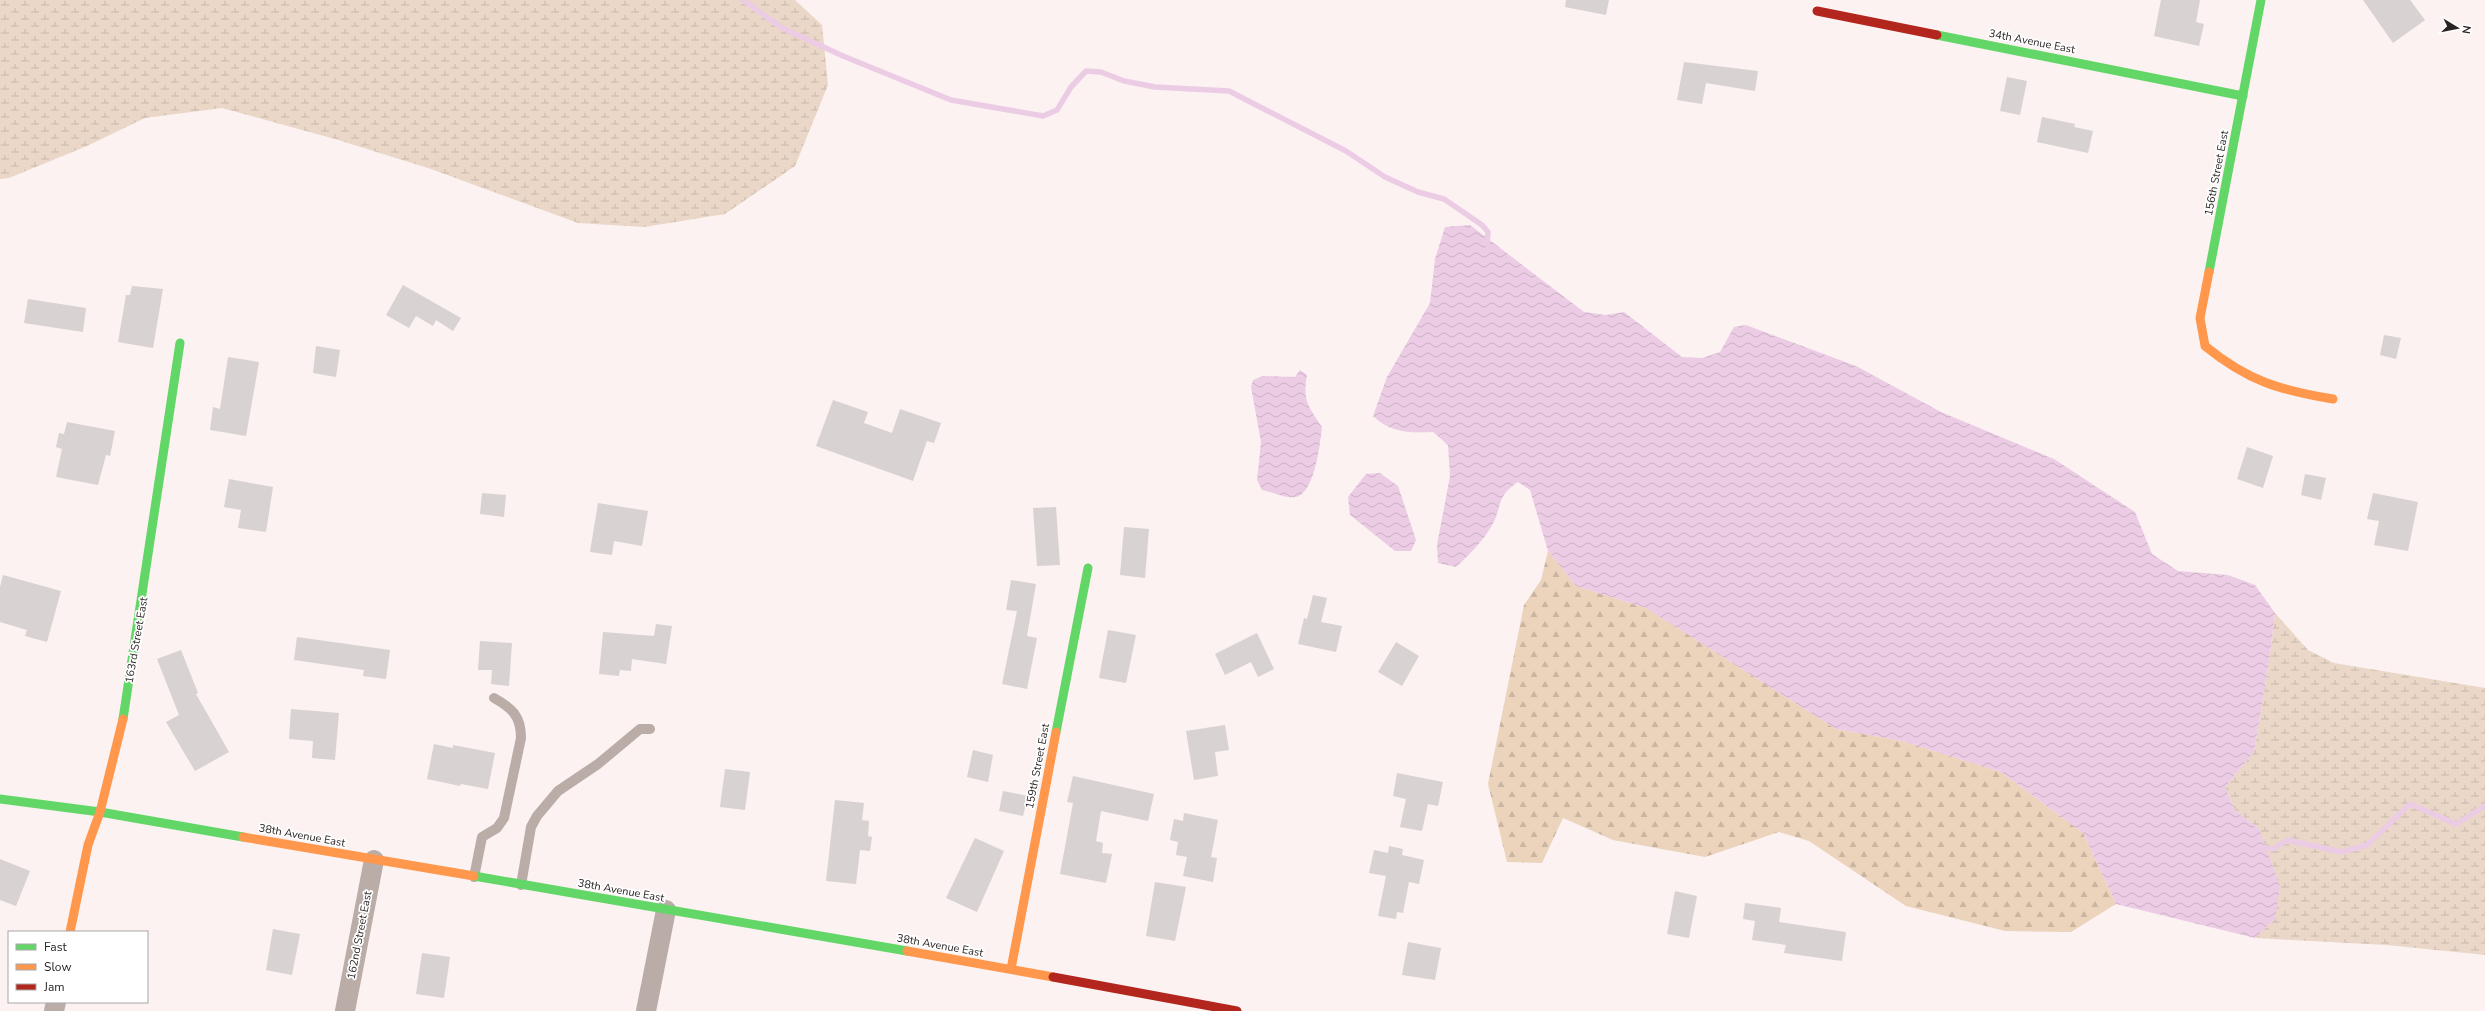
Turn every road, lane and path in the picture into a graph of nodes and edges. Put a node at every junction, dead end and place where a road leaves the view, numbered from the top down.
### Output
1 (2261, 0) edge
2 (1817, 11) dead end
3 (2243, 96) junction
4 (180, 343) dead end
5 (2333, 399) dead end
6 (1088, 568) dead end
7 (494, 698) dead end
8 (650, 729) dead end
9 (0, 799) edge
10 (100, 812) junction
11 (374, 860) junction
12 (474, 877) junction
13 (521, 885) junction
14 (666, 910) junction
15 (70, 931) edge
16 (1011, 969) junction
17 (345, 1011) edge
18 (646, 1011) edge
19 (1237, 1011) edge

1 - 3 street, 156th Street East
2 - 3 street, 34th Avenue East
3 - 5 street, 156th Street East
4 - 10 street, 163rd Street East
6 - 16 street, 159th Street East
7 - 12 lane
8 - 13 lane
9 - 10 street, 38th Avenue East
10 - 11 street, 38th Avenue East
10 - 15 street, 163rd Street East
11 - 12 street, 38th Avenue East
11 - 17 street, 162nd Street East
12 - 13 street, 38th Avenue East
13 - 14 street, 38th Avenue East
14 - 16 street, 38th Avenue East
14 - 18 street
16 - 19 street, 38th Avenue East

